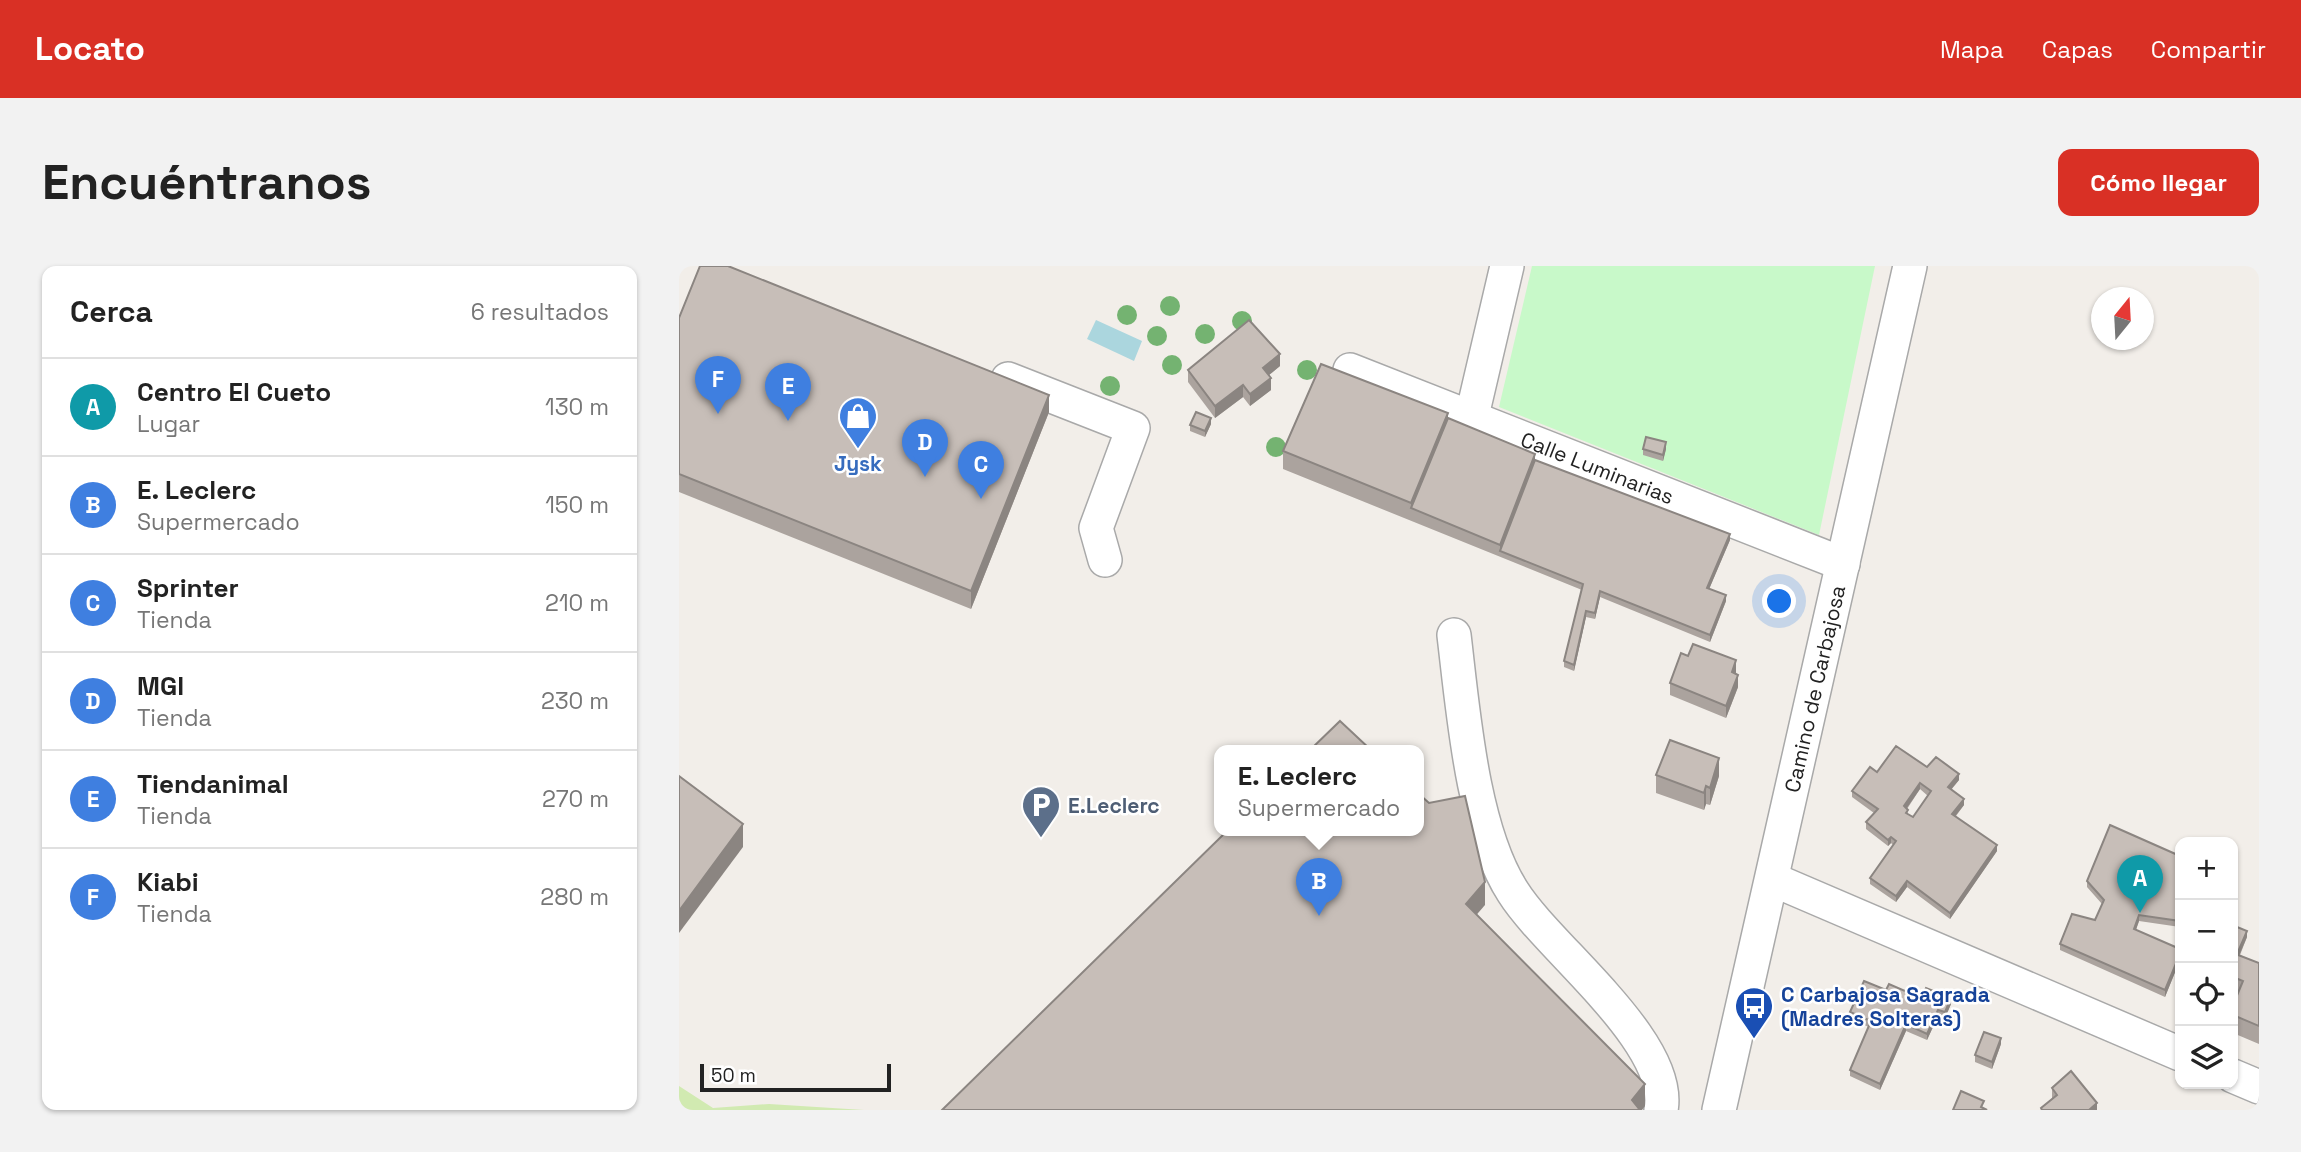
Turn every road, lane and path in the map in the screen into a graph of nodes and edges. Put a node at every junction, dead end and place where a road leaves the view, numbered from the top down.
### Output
1 (1910, 266) edge
2 (1503, 282) edge
3 (975, 366) edge
4 (1350, 370) dead end
5 (1471, 420) junction
6 (1105, 560) dead end
7 (1843, 564) junction
8 (1454, 635) dead end
9 (1773, 880) junction
10 (2175, 1052) edge
11 (2238, 1078) edge
12 (2259, 1087) edge
13 (1661, 1110) edge
14 (1719, 1110) edge

1 - 7 street, Camino de Carbajosa
2 - 5 street
3 - 6 street
4 - 5 street, Calle Luminarias
5 - 7 street, Calle Luminarias
7 - 9 street, Camino de Carbajosa
8 - 13 street
9 - 10 street
9 - 14 street, Camino de Carbajosa
11 - 12 street

